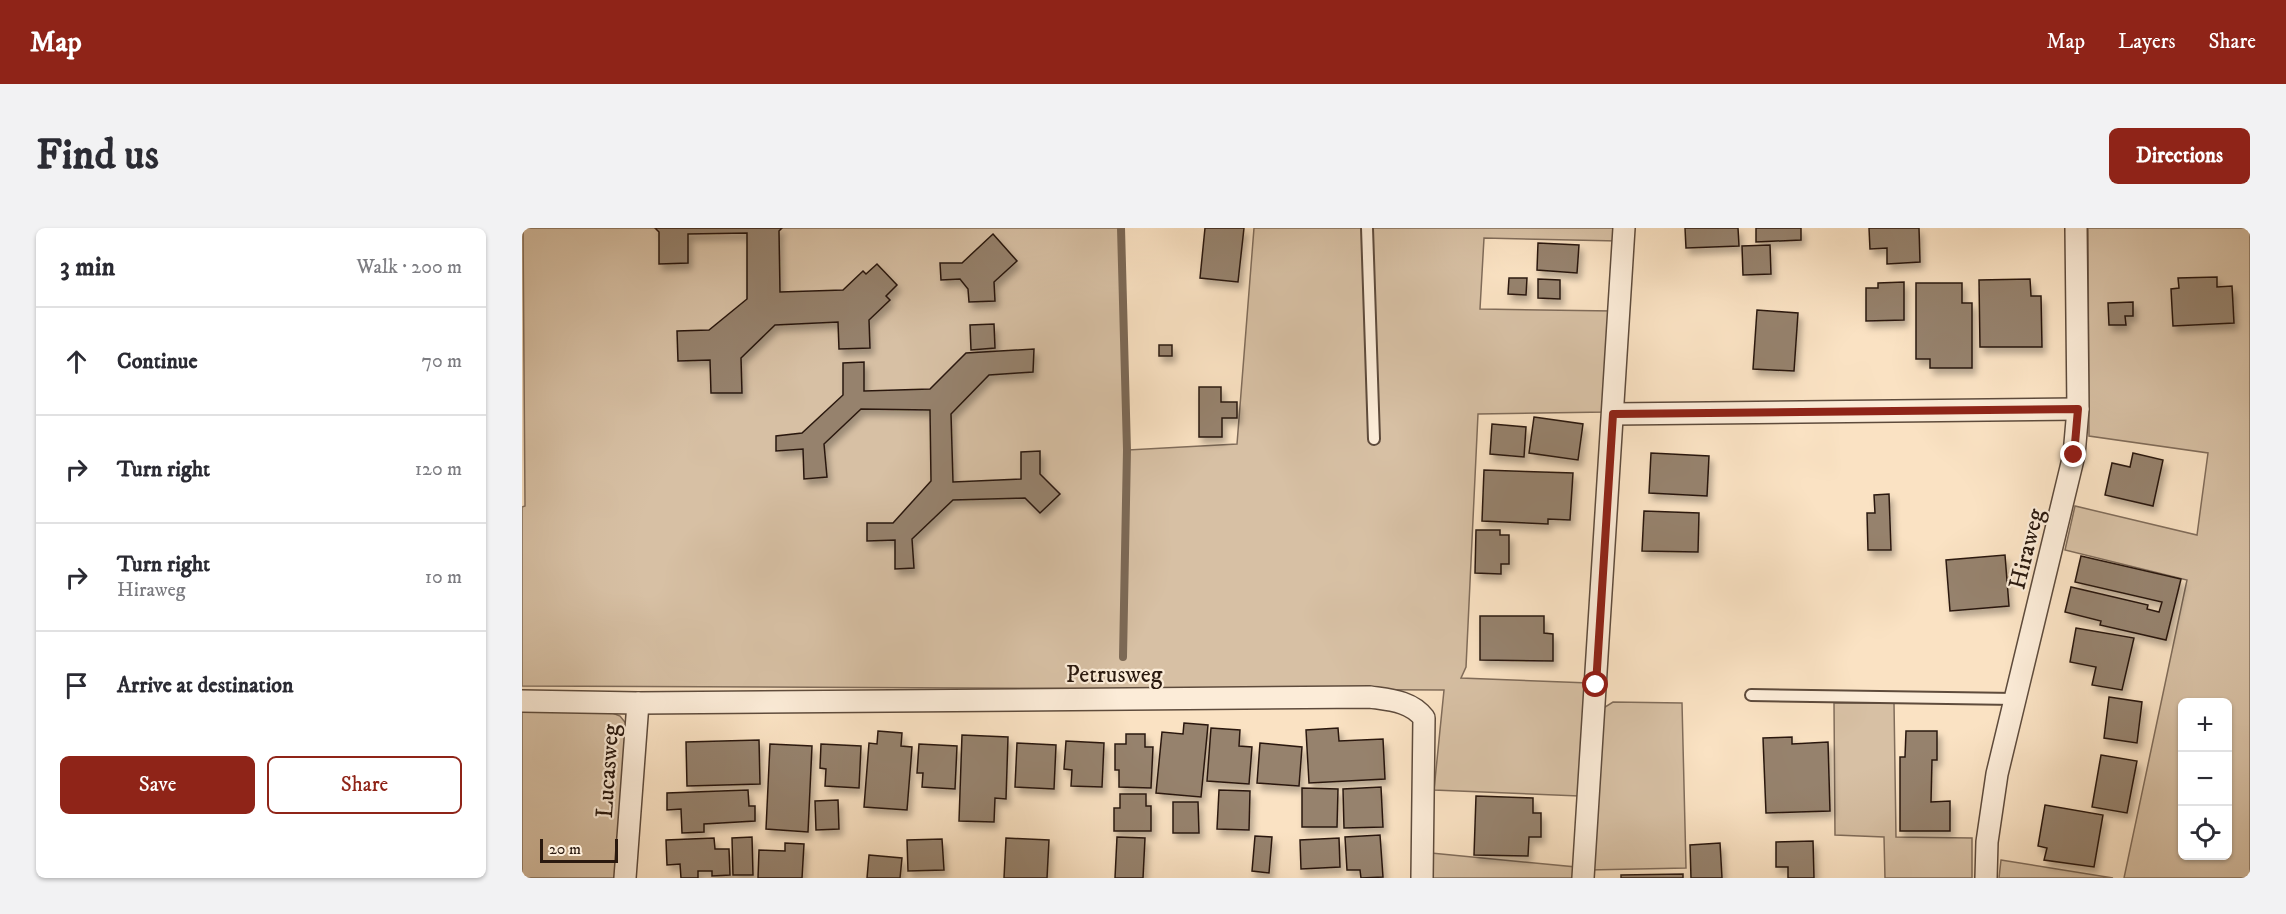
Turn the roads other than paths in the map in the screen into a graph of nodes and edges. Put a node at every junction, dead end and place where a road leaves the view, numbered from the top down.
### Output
1 (1367, 228) edge
2 (1624, 228) edge
3 (2076, 228) edge
4 (2078, 409) junction
5 (1613, 414) junction
6 (1374, 439) dead end
7 (1751, 695) dead end
8 (2015, 699) junction
9 (522, 701) edge
10 (638, 703) junction
11 (625, 878) edge
12 (1422, 878) edge
13 (1582, 878) edge
14 (1986, 878) edge

1 - 6 lane
2 - 5 street
3 - 4 street, Hiraweg
4 - 5 street
4 - 8 street, Hiraweg
5 - 13 street
7 - 8 lane
8 - 14 street, Hiraweg
9 - 10 street
10 - 11 street, Lucasweg
10 - 12 street, Petrusweg

